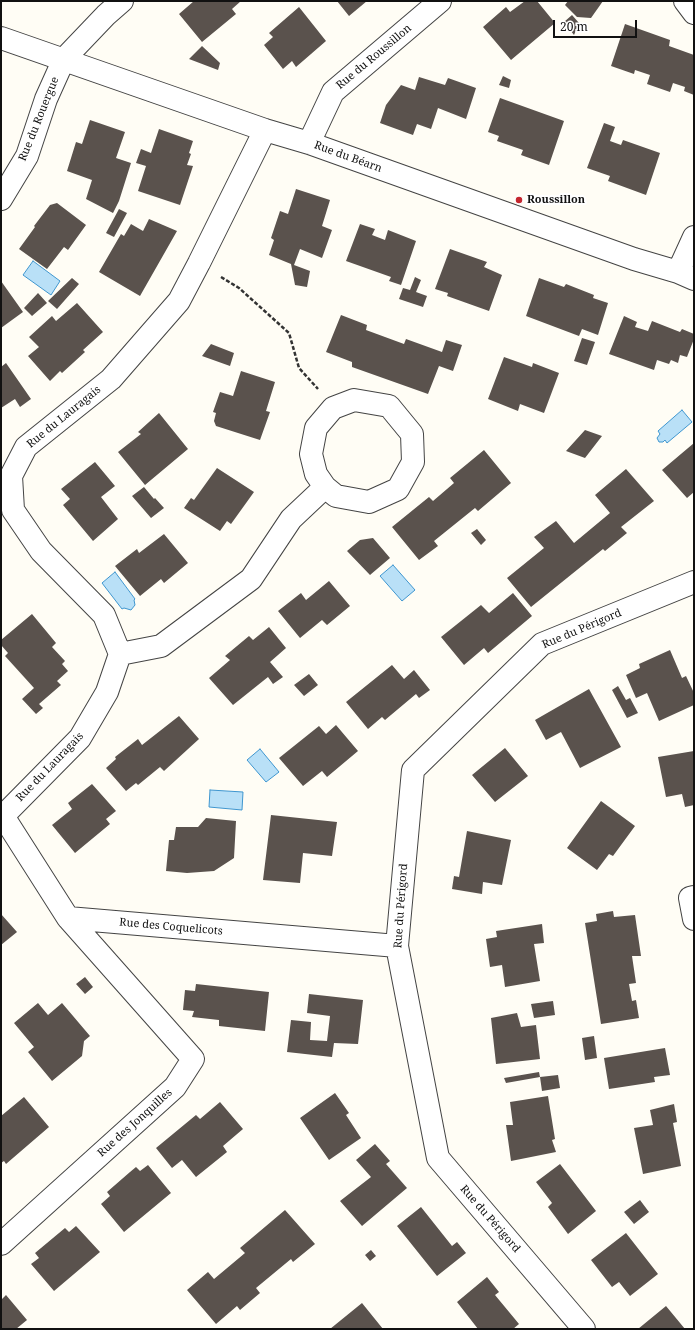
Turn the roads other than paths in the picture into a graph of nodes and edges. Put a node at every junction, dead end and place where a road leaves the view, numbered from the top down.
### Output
1 (122, 1) edge
2 (440, 1) edge
3 (685, 1) edge
4 (694, 13) edge
5 (1, 38) edge
6 (64, 59) junction
7 (264, 130) junction
8 (308, 142) junction
9 (1, 200) edge
10 (694, 237) edge
11 (686, 275) edge
12 (326, 487) junction
13 (694, 582) edge
14 (120, 654) junction
15 (2, 816) edge
16 (694, 898) edge
17 (68, 918) junction
18 (694, 919) edge
19 (397, 946) junction
20 (1, 1244) edge
21 (584, 1329) edge

1 - 6 street
2 - 8 street, Rue du Roussillon
3 - 4 street
5 - 6 street, Rue du Béarn
6 - 7 street, Rue du Béarn
6 - 9 street, Rue du Rouergue
7 - 8 street, Rue du Béarn
7 - 14 street, Rue du Lauragais
8 - 11 street, Rue du Béarn
10 - 11 street
12 - 12 street
12 - 14 street
13 - 19 street, Rue du Périgord
14 - 15 street, Rue du Lauragais
15 - 17 street
16 - 18 street
17 - 19 street, Rue des Coquelicots
17 - 20 street, Rue des Jonquilles
19 - 21 street, Rue du Périgord

